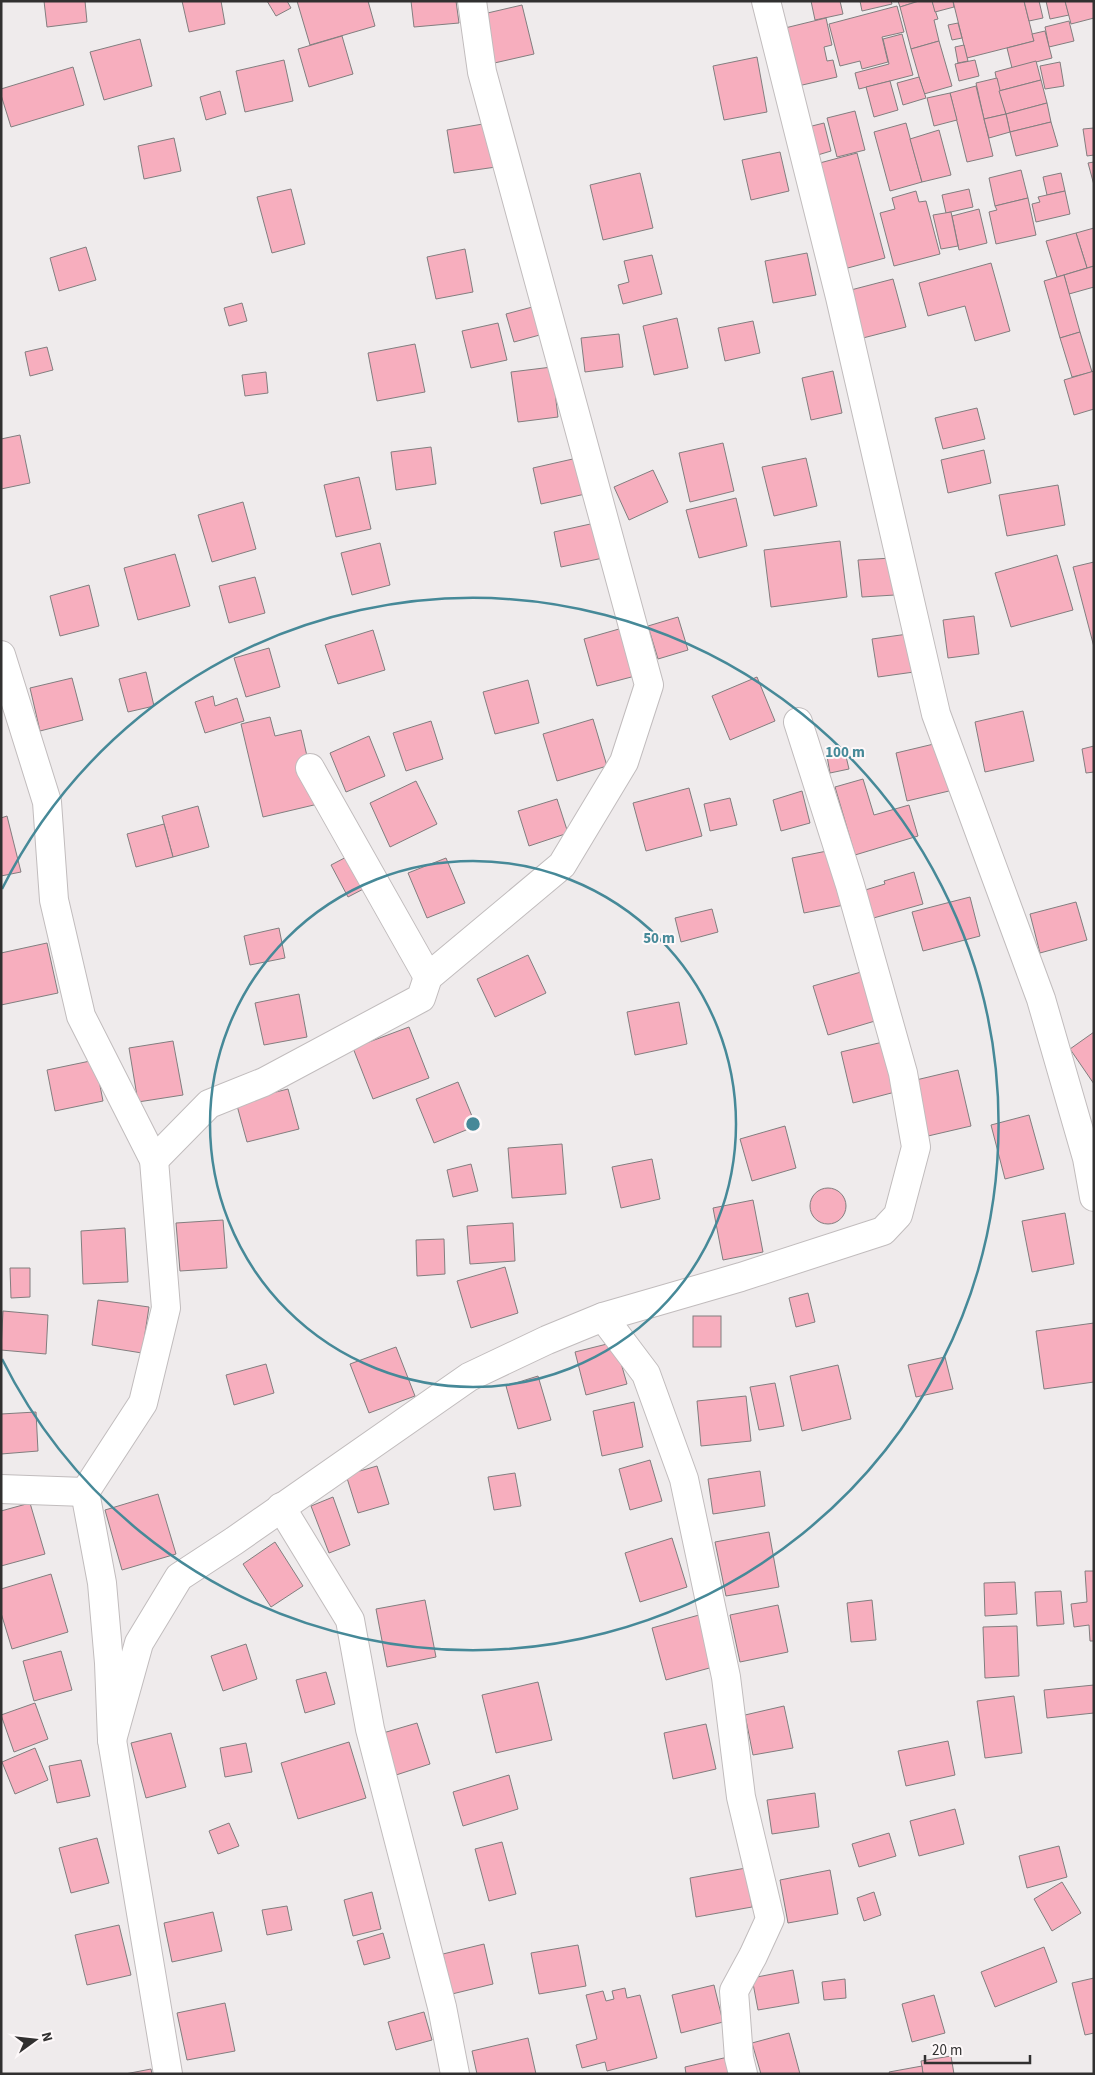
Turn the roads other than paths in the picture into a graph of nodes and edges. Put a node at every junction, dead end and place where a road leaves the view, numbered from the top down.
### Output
1 (472, 1) edge
2 (766, 1) edge
3 (1, 655) edge
4 (798, 722) dead end
5 (310, 768) dead end
6 (428, 977) junction
7 (154, 1160) junction
8 (1094, 1197) edge
9 (603, 1317) junction
10 (1, 1489) edge
11 (85, 1492) junction
12 (281, 1507) junction
13 (112, 1740) junction
14 (168, 2074) edge
15 (455, 2074) edge
16 (743, 2074) edge

1 - 6 street
2 - 8 street
3 - 7 street
4 - 9 street
5 - 6 street
6 - 7 street
7 - 11 street
9 - 12 street
9 - 16 street
10 - 11 street
11 - 13 street
12 - 13 street
12 - 15 street
13 - 14 street

